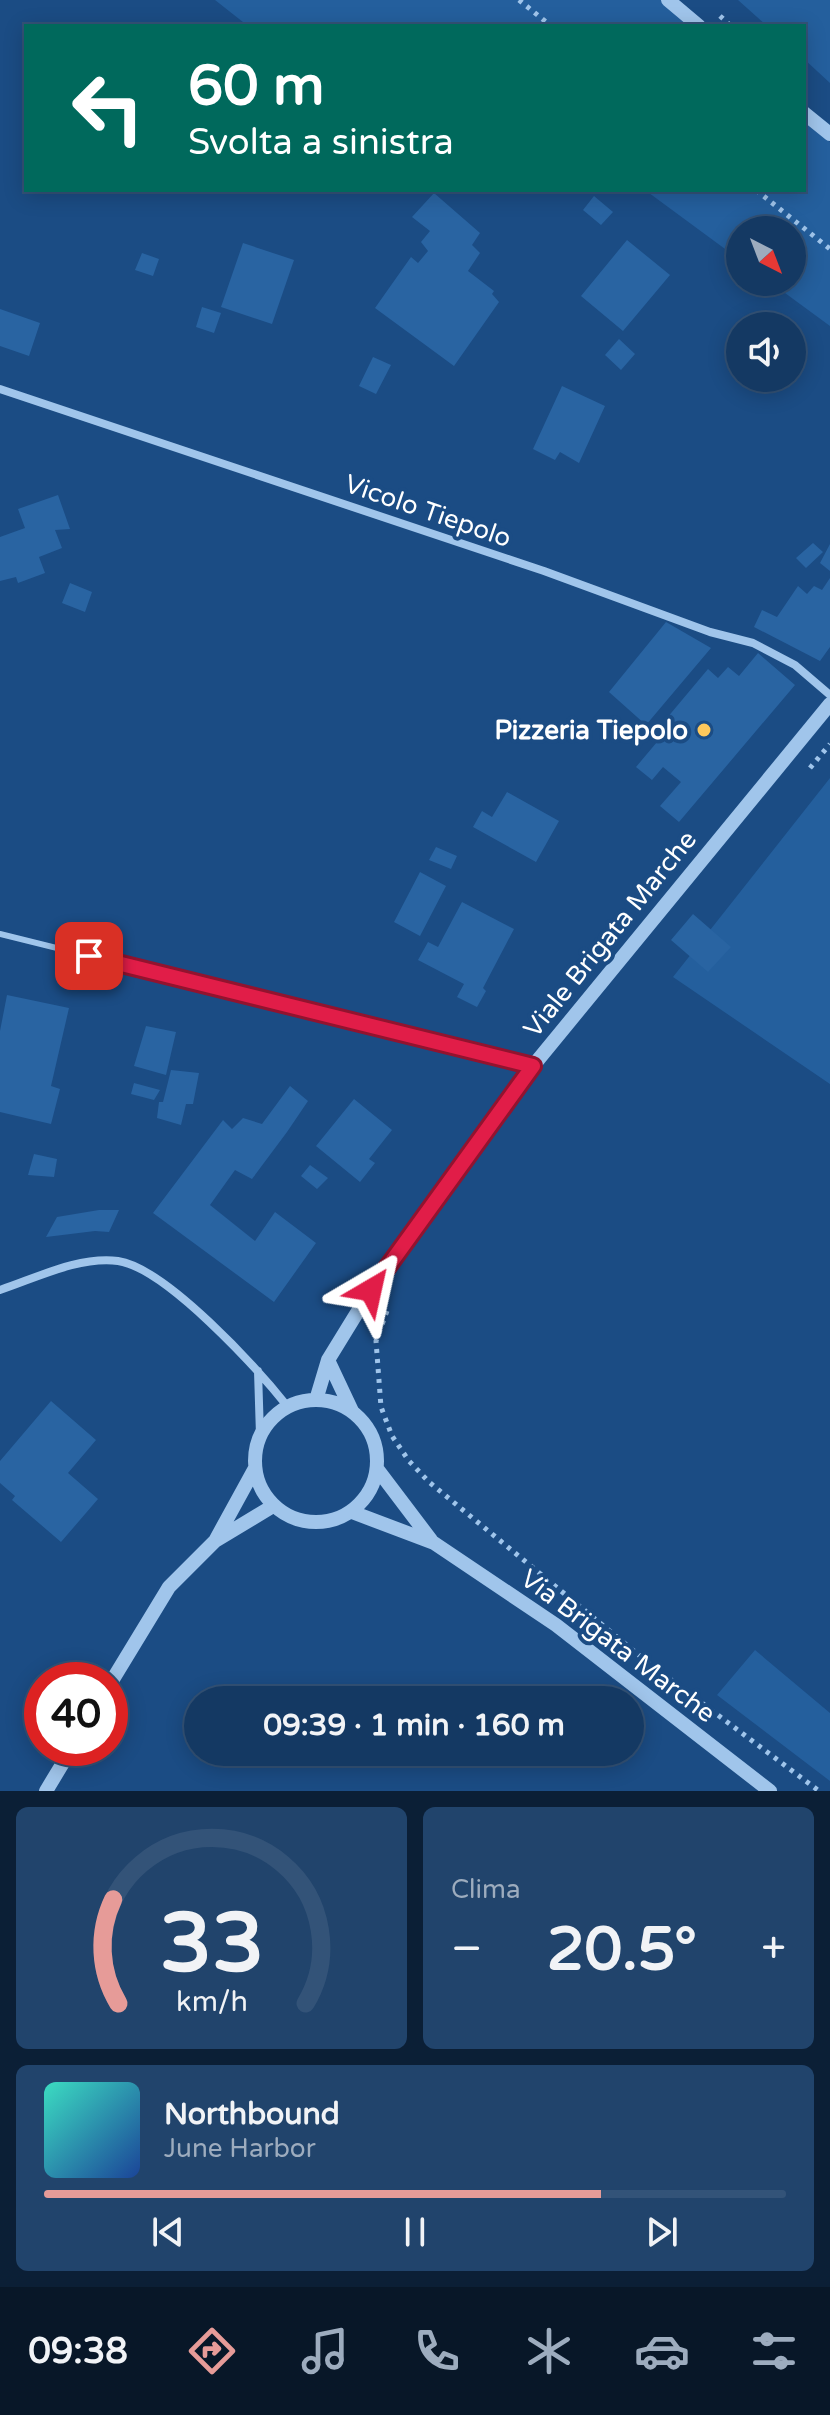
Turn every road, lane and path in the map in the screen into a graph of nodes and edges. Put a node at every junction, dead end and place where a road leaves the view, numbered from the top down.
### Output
1 (519, 0) edge
2 (668, 0) edge
3 (549, 24) edge
4 (697, 24) edge
5 (806, 115) edge
6 (830, 134) edge
7 (759, 192) edge
8 (830, 249) edge
9 (0, 389) edge
10 (830, 695) edge
11 (830, 704) edge
12 (830, 744) edge
13 (809, 769) dead end
14 (0, 934) edge
15 (533, 1066) junction
16 (0, 1290) edge
17 (388, 1306) dead end
18 (328, 1360) junction
19 (258, 1370) junction
20 (316, 1400) junction
21 (288, 1407) junction
22 (352, 1411) junction
23 (260, 1435) junction
24 (255, 1468) junction
25 (378, 1470) junction
26 (273, 1506) junction
27 (352, 1512) junction
28 (215, 1541) junction
29 (434, 1543) junction
30 (123, 1662) edge
31 (61, 1766) edge
32 (46, 1791) edge
33 (770, 1791) edge
34 (819, 1791) edge

1 - 3 path
2 - 4 street
5 - 6 street
7 - 8 path
9 - 10 street, Vicolo Tiepolo
11 - 15 street, Viale Brigata Marche
12 - 13 path
14 - 15 lane
15 - 18 street, Viale Brigata Marche
16 - 19 street
17 - 34 path
18 - 20 street, Viale Brigata Marche
18 - 22 street
19 - 21 street
19 - 23 street
20 - 21 street
20 - 22 street
21 - 23 street
22 - 25 street
23 - 24 street
24 - 26 street
24 - 28 street
25 - 27 street
25 - 29 street, Via Brigata Marche
26 - 27 street
26 - 28 street
27 - 29 street, Via Brigata Marche
28 - 30 street
29 - 33 street, Via Brigata Marche
31 - 32 street

